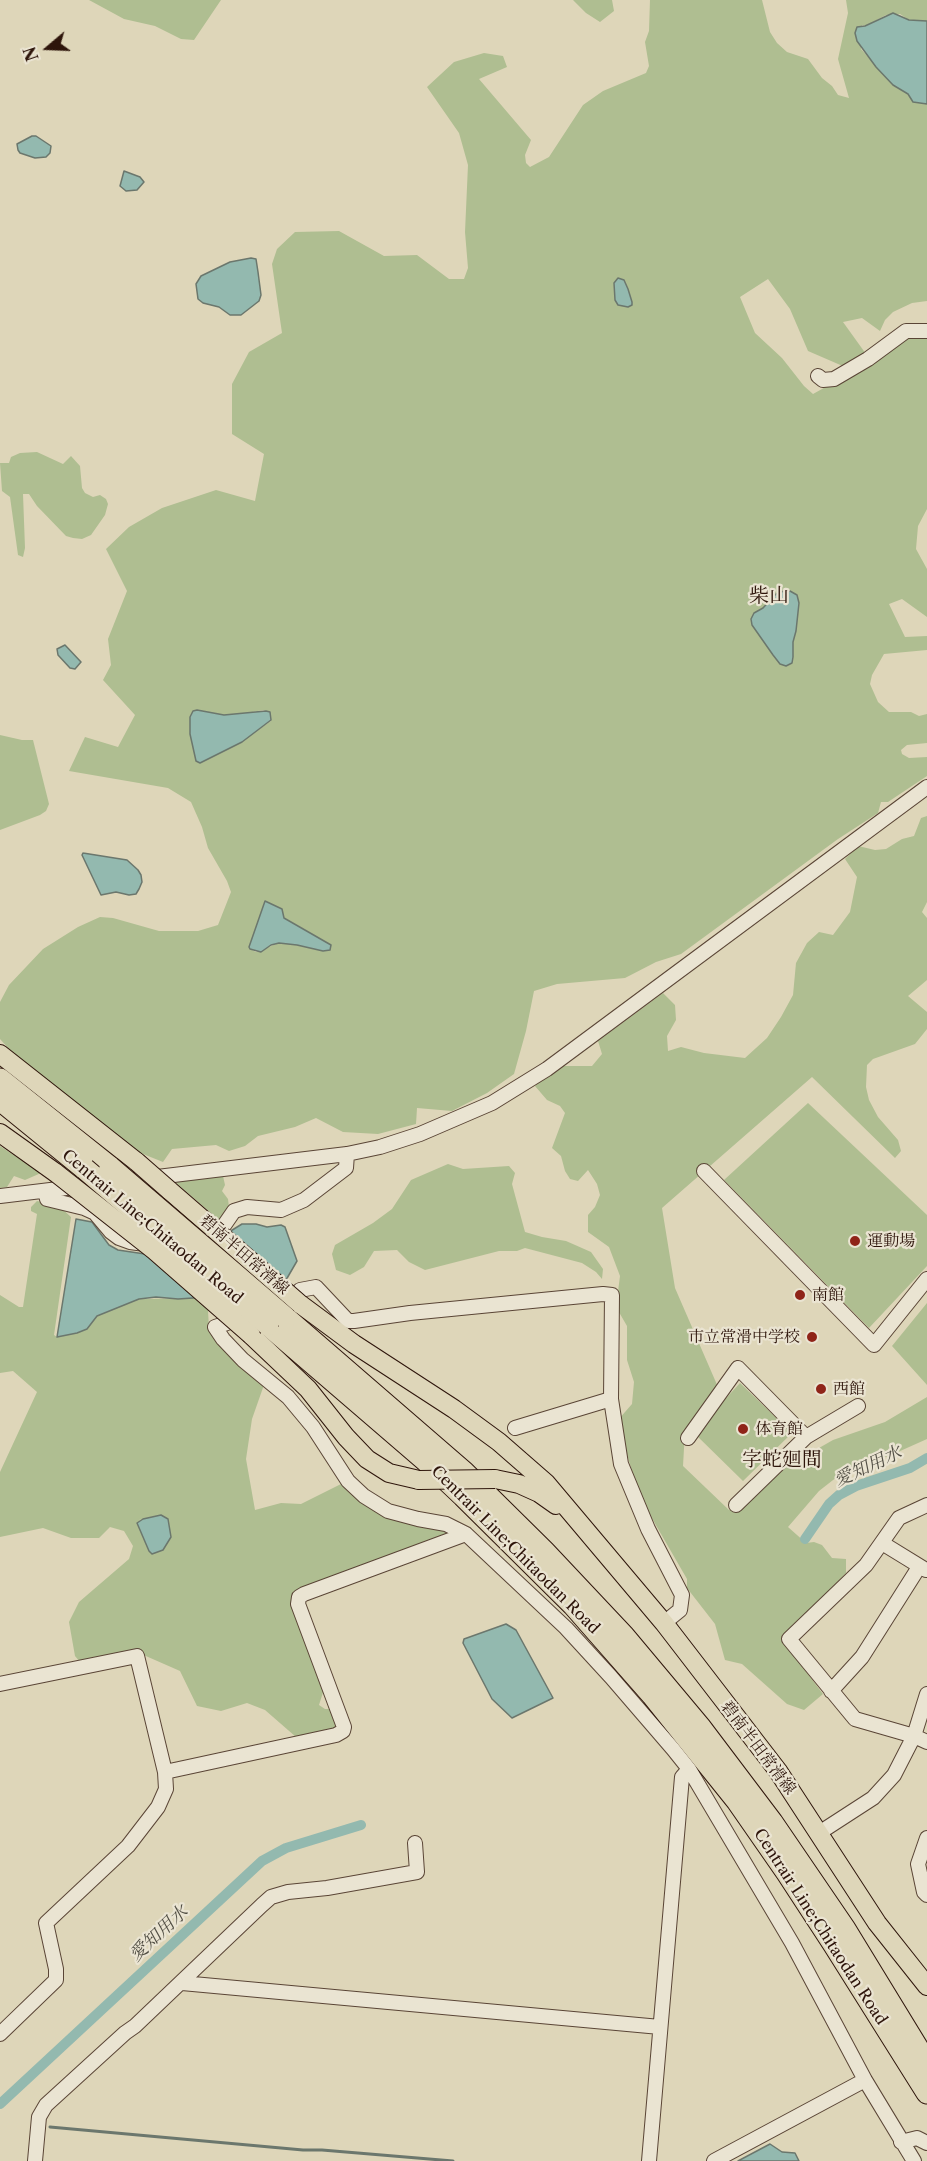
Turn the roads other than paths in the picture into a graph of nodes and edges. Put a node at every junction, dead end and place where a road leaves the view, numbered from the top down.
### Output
1 (927, 331) edge
2 (818, 376) dead end
3 (927, 787) edge
4 (0, 1054) edge
5 (0, 1079) edge
6 (0, 1100) edge
7 (0, 1133) edge
8 (347, 1154) junction
9 (705, 1171) dead end
10 (45, 1191) junction
11 (0, 1196) edge
12 (927, 1280) edge
13 (276, 1320) junction
14 (611, 1399) junction
15 (858, 1406) dead end
16 (515, 1428) dead end
17 (806, 1437) junction
18 (688, 1438) dead end
19 (499, 1442) junction
20 (495, 1479) junction
21 (736, 1505) dead end
22 (927, 1505) edge
23 (576, 1520) junction
24 (466, 1534) junction
25 (882, 1543) junction
26 (923, 1569) edge
27 (664, 1623) junction
28 (0, 1684) edge
29 (831, 1691) junction
30 (927, 1694) edge
31 (920, 1739) edge
32 (689, 1769) junction
33 (165, 1772) junction
34 (819, 1833) junction
35 (927, 1838) edge
36 (415, 1843) dead end
37 (927, 1895) edge
38 (877, 1981) junction
39 (182, 1983) junction
40 (927, 1986) edge
41 (660, 2026) junction
42 (0, 2034) edge
43 (927, 2037) edge
44 (927, 2063) edge
45 (864, 2080) junction
46 (927, 2093) edge
47 (901, 2142) junction
48 (927, 2143) edge
49 (35, 2161) edge
50 (649, 2161) edge
51 (714, 2161) edge
52 (914, 2161) edge

1 - 2 street
3 - 8 street
4 - 13 main road, 碧南半田常滑線, bridge
5 - 13 highway, Centrair Line;Chitaodan Road, bridge
6 - 13 highway, Centrair Line;Chitaodan Road, bridge
7 - 13 main road, 碧南半田常滑線, bridge
8 - 10 street
8 - 10 street
9 - 12 street
10 - 11 street
13 - 19 main road, 碧南半田常滑線
13 - 20 main road, 碧南半田常滑線, bridge
13 - 38 highway, Centrair Line;Chitaodan Road
13 - 46 highway, Centrair Line;Chitaodan Road
14 - 16 street
14 - 24 street
14 - 27 street
15 - 17 street
17 - 18 street
17 - 21 street
19 - 20 main road
19 - 23 main road, 碧南半田常滑線
20 - 23 main road, 碧南半田常滑線
22 - 25 street
23 - 27 main road, 碧南半田常滑線
24 - 32 street
24 - 33 street
25 - 26 street
25 - 29 street
26 - 29 street
27 - 34 main road, 碧南半田常滑線
28 - 33 street
29 - 31 street
30 - 31 street
31 - 34 street
32 - 41 street
32 - 45 street
33 - 42 street
34 - 40 main road, 碧南半田常滑線
35 - 37 street
36 - 39 street
38 - 43 highway
38 - 44 highway, Centrair Line;Chitaodan Road
39 - 41 street
39 - 49 street
41 - 50 street
45 - 47 street
45 - 51 street
47 - 48 street
47 - 52 street

